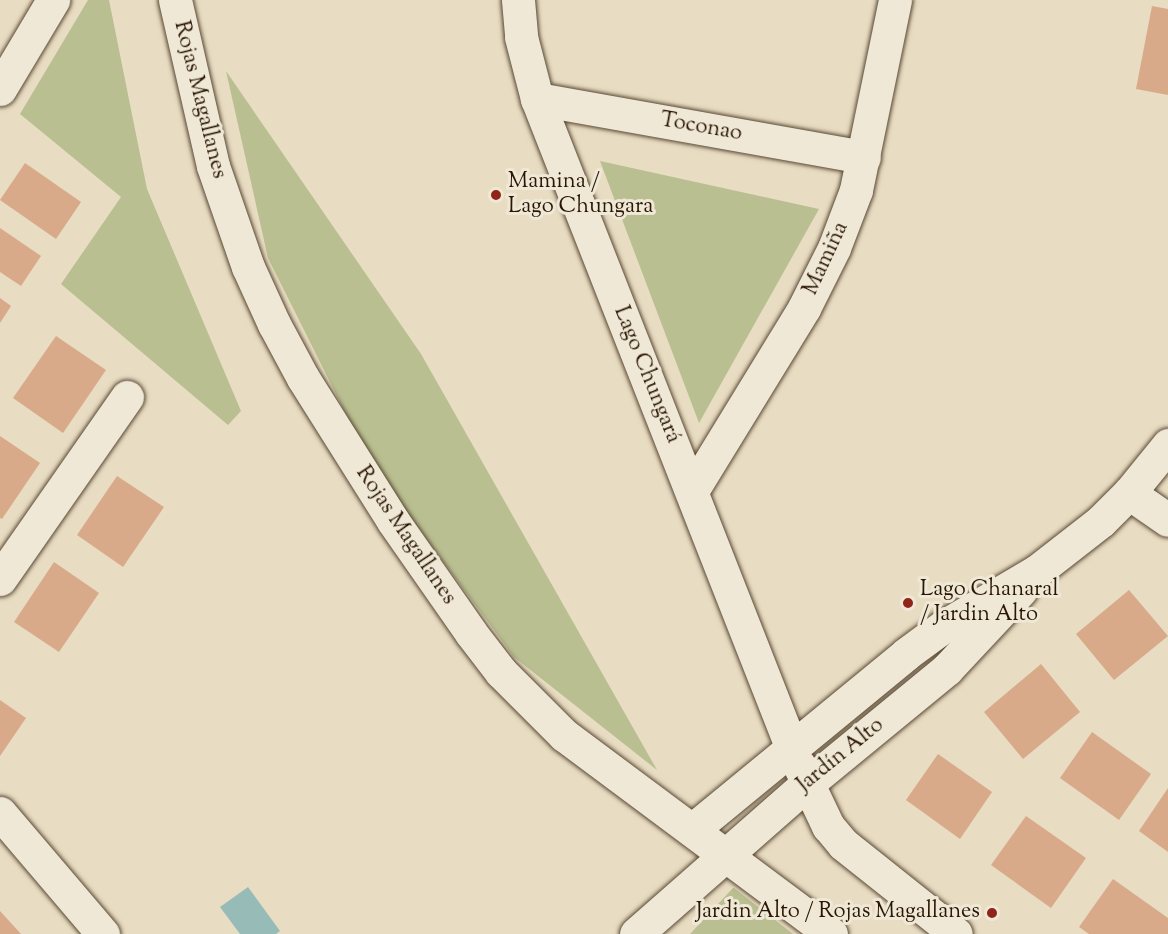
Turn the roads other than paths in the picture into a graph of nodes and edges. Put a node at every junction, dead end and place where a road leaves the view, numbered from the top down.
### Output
1 (53, 0) edge
2 (175, 0) edge
3 (518, 0) edge
4 (895, 0) edge
5 (2, 83) edge
6 (537, 99) junction
7 (864, 157) junction
8 (127, 397) dead end
9 (1168, 445) edge
10 (692, 491) junction
11 (1129, 493) junction
12 (1168, 520) edge
13 (1037, 571) junction
14 (0, 579) edge
15 (791, 746) junction
16 (807, 783) junction
17 (0, 813) edge
18 (692, 830) junction
19 (723, 856) junction
20 (103, 934) edge
21 (636, 934) edge
22 (831, 934) edge
23 (956, 934) edge

1 - 5 street
2 - 18 street, Rojas Magallanes
3 - 6 street, Lago Chungará
4 - 7 street, Mamiña
6 - 7 street, Toconao
6 - 10 street, Lago Chungará
7 - 10 street, Mamiña
8 - 14 street
9 - 11 street, Jardín Alto
10 - 15 street, Lago Chungará
11 - 12 street
11 - 13 street, Jardín Alto
13 - 15 street, Jardín Alto
13 - 16 street, Jardín Alto
15 - 16 street
15 - 18 street, Jardín Alto
16 - 19 street, Jardín Alto
16 - 23 street
17 - 20 street
18 - 19 street, Rojas Magallanes
19 - 21 street, Jardín Alto
19 - 22 street, Rojas Magallanes

